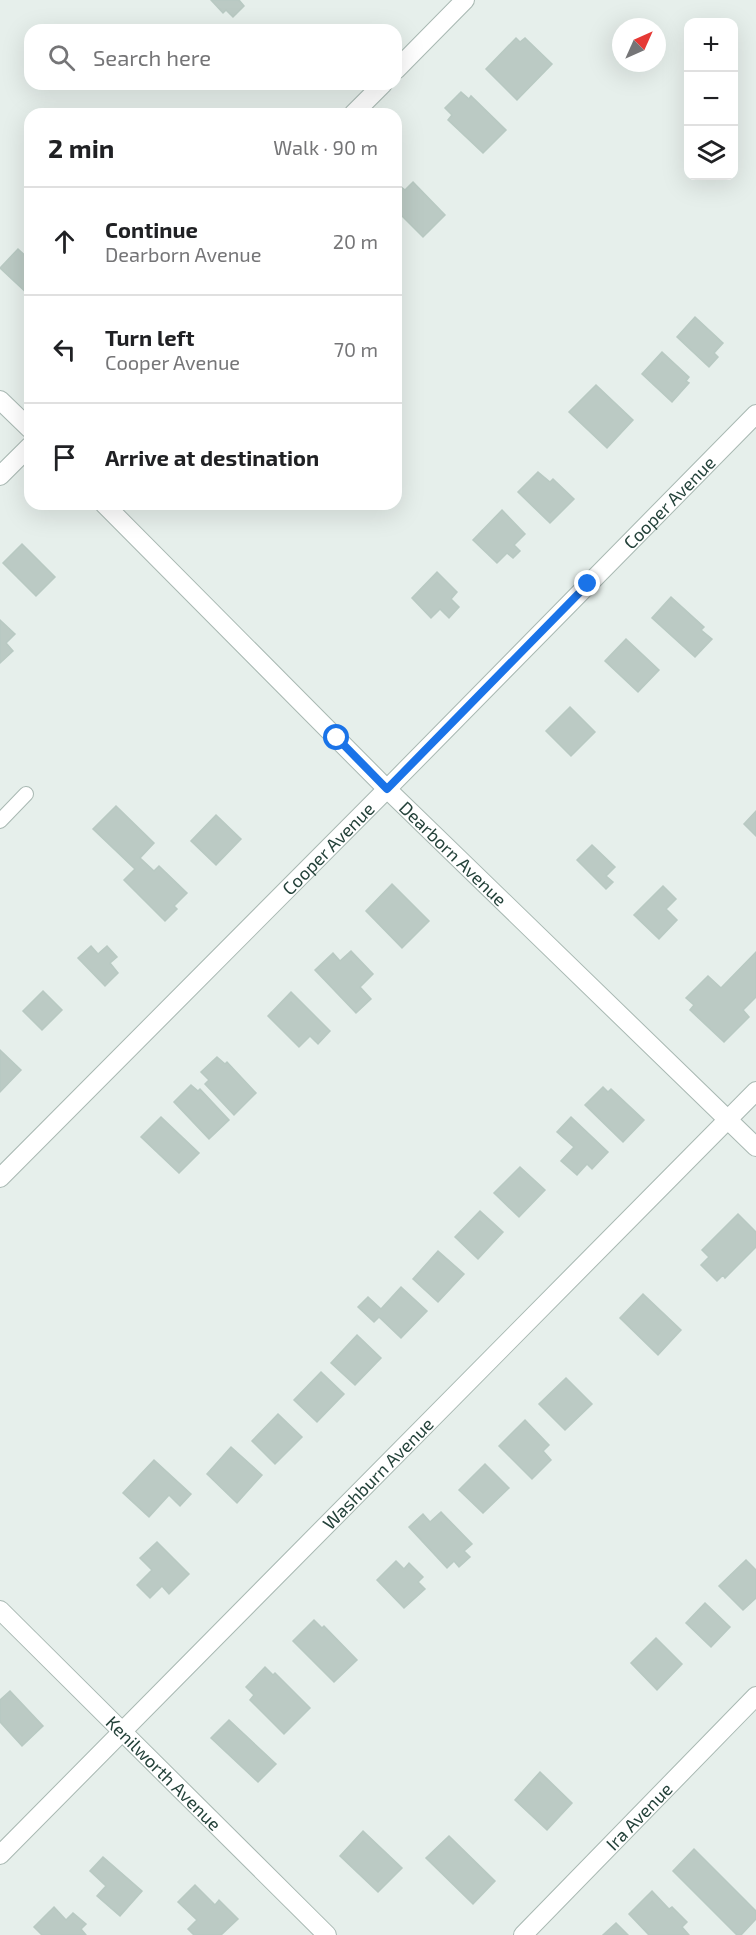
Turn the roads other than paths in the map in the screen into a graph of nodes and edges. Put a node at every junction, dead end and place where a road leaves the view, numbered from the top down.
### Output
1 (465, 0) edge
2 (402, 64) edge
3 (377, 90) edge
4 (359, 108) edge
5 (0, 400) edge
6 (756, 414) edge
7 (24, 423) edge
8 (24, 452) edge
9 (0, 476) edge
10 (110, 510) edge
11 (387, 789) junction
12 (26, 794) dead end
13 (0, 821) edge
14 (756, 1091) edge
15 (729, 1119) junction
16 (756, 1147) edge
17 (0, 1178) edge
18 (0, 1610) edge
19 (756, 1696) edge
20 (122, 1731) junction
21 (0, 1855) edge
22 (327, 1935) edge
23 (523, 1935) edge

1 - 2 street
3 - 4 street
5 - 7 street
6 - 11 street, Cooper Avenue
8 - 9 street
10 - 11 street, Dearborn Avenue
11 - 15 street, Dearborn Avenue
11 - 17 street, Cooper Avenue
12 - 13 lane
14 - 15 street, Washburn Avenue
15 - 16 street, Dearborn Avenue
15 - 20 street, Washburn Avenue
18 - 20 street, Kenilworth Avenue
19 - 23 street, Ira Avenue
20 - 21 street, Washburn Avenue
20 - 22 street, Kenilworth Avenue

